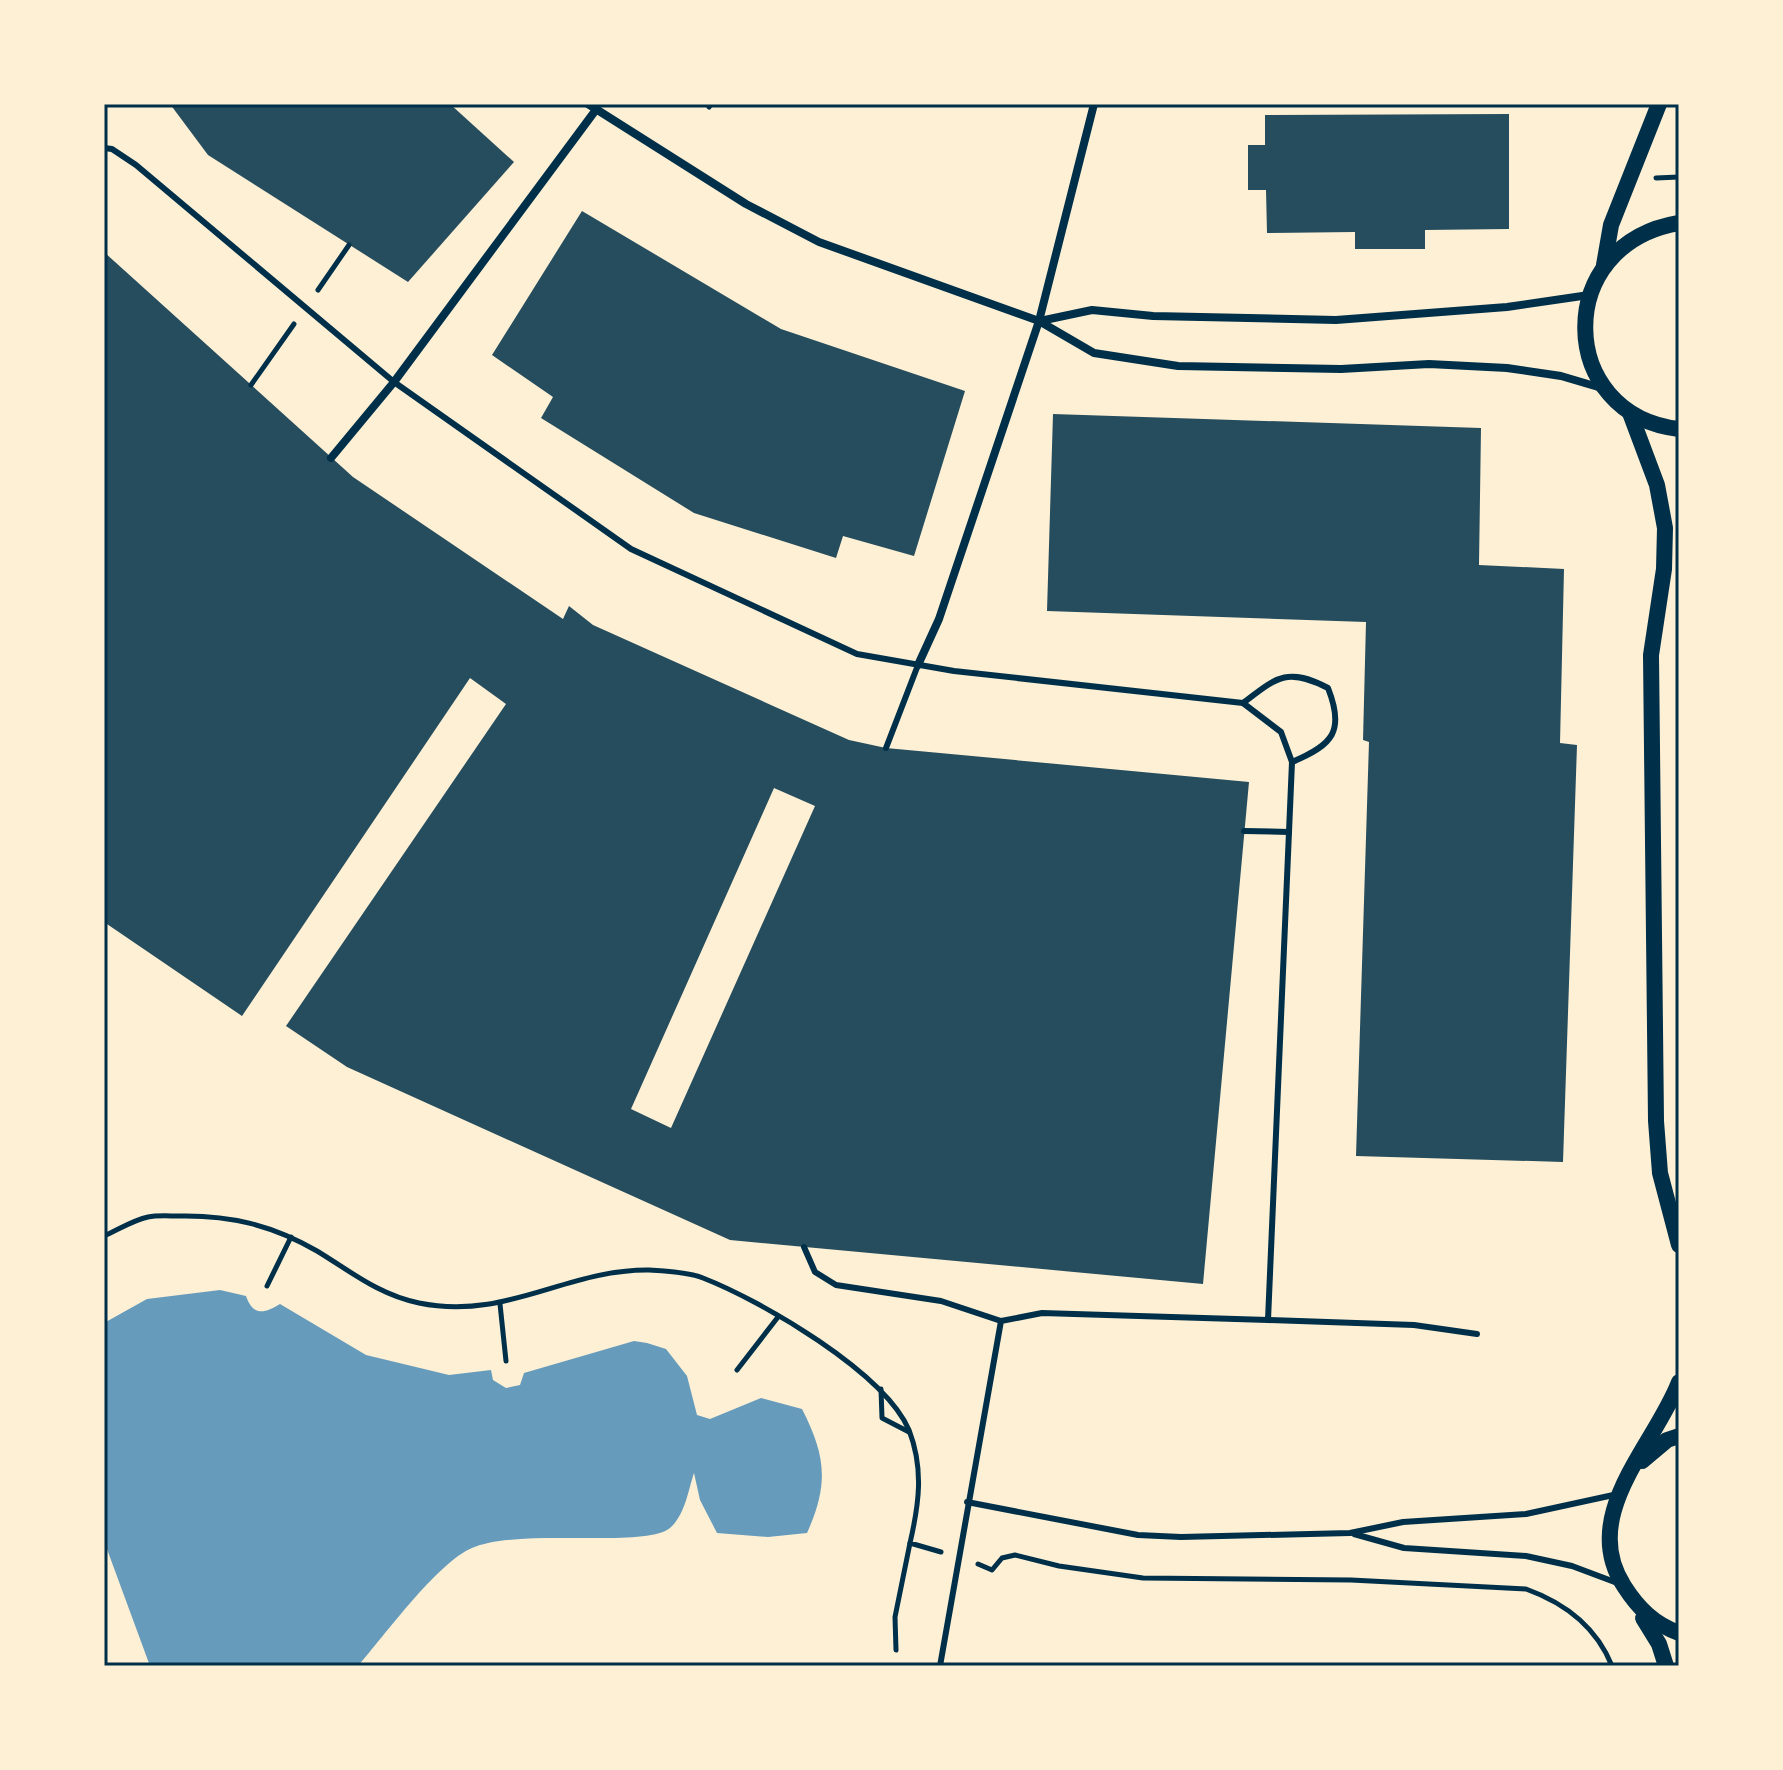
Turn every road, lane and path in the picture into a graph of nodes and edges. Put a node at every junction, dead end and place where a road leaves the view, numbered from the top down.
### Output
1 (1094, 104) edge
2 (1659, 104) edge
3 (592, 107) edge
4 (104, 148) edge
5 (1679, 177) edge
6 (1655, 178) dead end
7 (1679, 223) edge
8 (1604, 265) junction
9 (1589, 295) junction
10 (1039, 321) junction
11 (394, 382) junction
12 (1606, 390) junction
13 (1630, 413) junction
14 (1679, 429) edge
15 (331, 458) dead end
16 (918, 665) junction
17 (1243, 703) junction
18 (886, 748) dead end
19 (1292, 762) junction
20 (1244, 831) dead end
21 (1289, 832) junction
22 (104, 1236) edge
23 (291, 1237) junction
24 (1679, 1245) edge
25 (804, 1247) dead end
26 (267, 1286) dead end
27 (500, 1304) junction
28 (778, 1317) junction
29 (1268, 1320) junction
30 (1001, 1321) junction
31 (1477, 1334) dead end
32 (506, 1361) dead end
33 (737, 1370) dead end
34 (1679, 1382) edge
35 (881, 1388) junction
36 (909, 1432) junction
37 (1679, 1436) edge
38 (1632, 1469) junction
39 (1618, 1494) junction
40 (967, 1502) junction
41 (1350, 1533) junction
42 (910, 1543) junction
43 (934, 1550) dead end
44 (975, 1563) dead end
45 (1623, 1586) junction
46 (1634, 1603) junction
47 (1679, 1633) edge
48 (896, 1650) dead end
49 (940, 1666) edge
50 (1381, 1666) edge
51 (1494, 1666) edge
52 (1612, 1666) edge
53 (1666, 1666) edge

1 - 10 street
2 - 8 main road
3 - 10 street
3 - 11 street
4 - 11 lane
5 - 6 path
7 - 8 main road
8 - 9 main road
9 - 10 street
9 - 12 main road
10 - 12 street
10 - 16 street
11 - 15 street
11 - 16 lane
12 - 13 main road
13 - 14 main road
13 - 24 main road
16 - 17 lane
16 - 18 lane
17 - 19 lane
17 - 19 lane
19 - 21 lane
20 - 21 lane
21 - 29 lane
22 - 23 path
23 - 26 path
23 - 27 path
25 - 30 lane
27 - 28 path
27 - 32 path
28 - 33 path
28 - 35 path
29 - 30 lane
29 - 31 lane
30 - 40 lane
34 - 38 main road
35 - 36 path
35 - 36 path
36 - 42 path
37 - 38 main road
38 - 39 main road
39 - 41 lane
39 - 45 main road
40 - 41 lane
40 - 49 lane
41 - 45 lane
42 - 43 path
42 - 48 path
44 - 52 path
45 - 46 main road
46 - 47 main road
46 - 53 main road
50 - 51 lane

